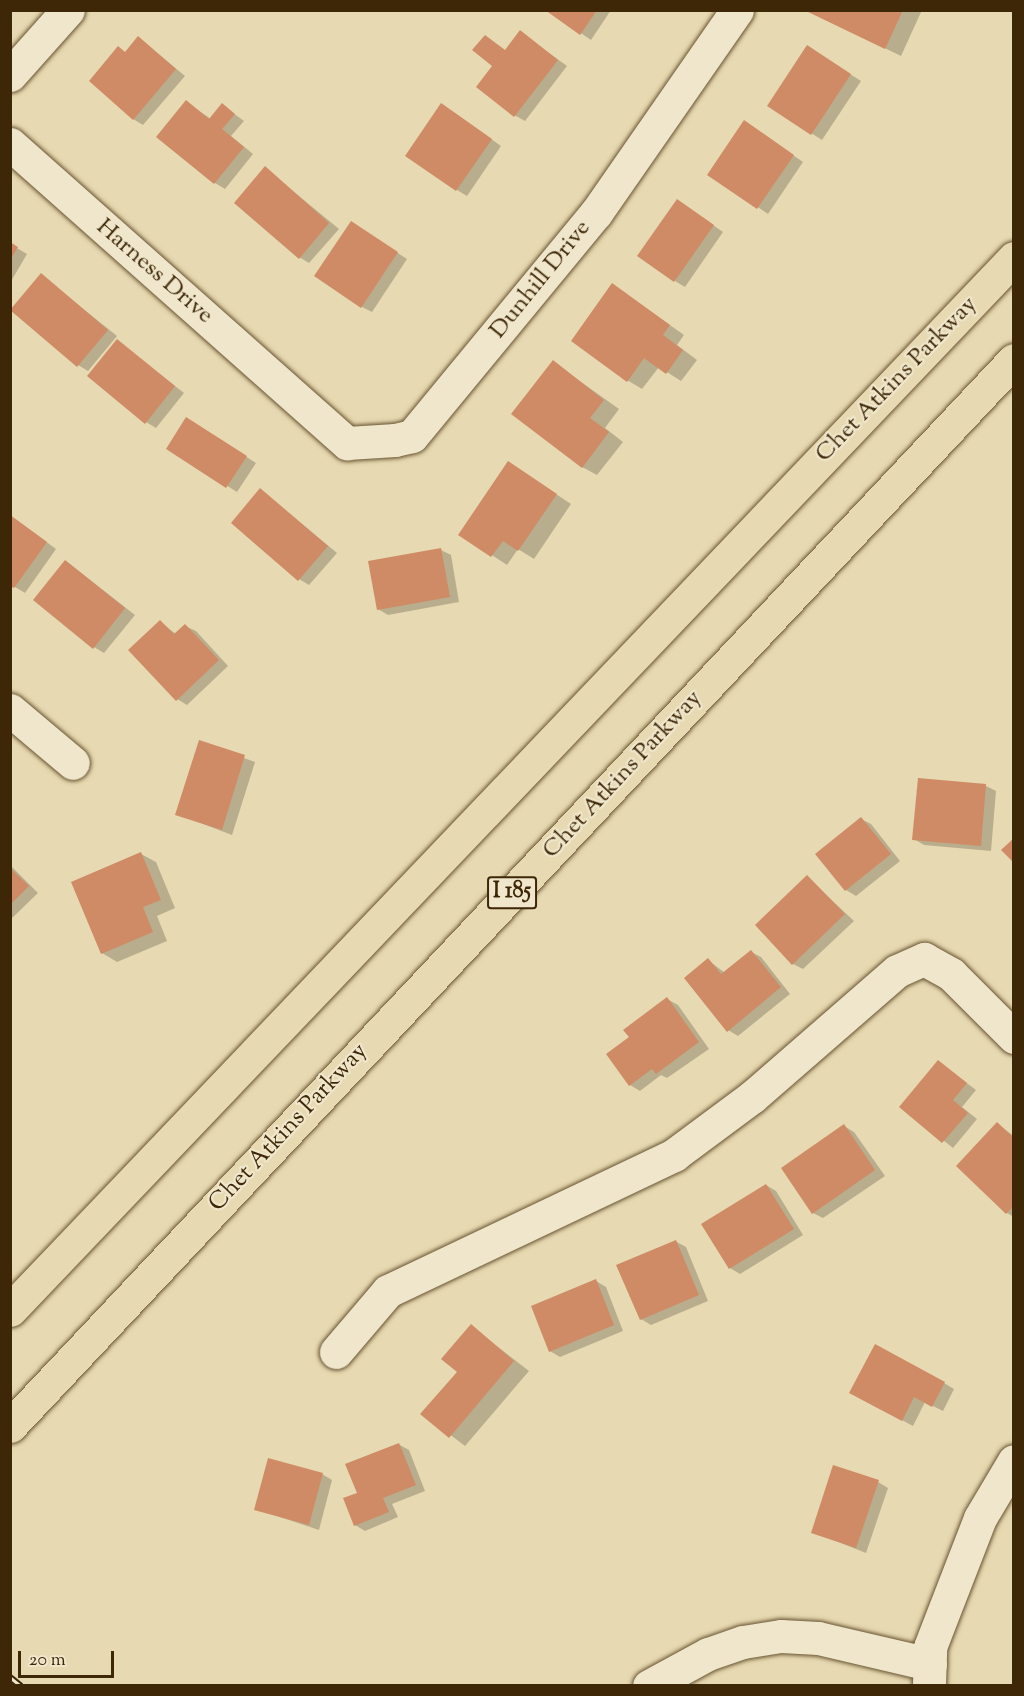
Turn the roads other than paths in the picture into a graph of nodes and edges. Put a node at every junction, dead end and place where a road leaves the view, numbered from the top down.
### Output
1 (68, 10) edge
2 (737, 10) edge
3 (10, 75) edge
4 (10, 144) edge
5 (1014, 258) edge
6 (1014, 360) edge
7 (298, 400) joint
8 (10, 710) edge
9 (73, 763) dead end
10 (1014, 1037) edge
11 (10, 1310) edge
12 (336, 1352) dead end
13 (10, 1426) edge
14 (1014, 1461) edge
15 (929, 1675) edge
16 (649, 1686) edge

1 - 3 street
2 - 7 street, Dunhill Drive
4 - 7 street, Harness Drive
5 - 11 highway, Chet Atkins Parkway
6 - 13 highway, Chet Atkins Parkway / I 185
8 - 9 street
10 - 12 street
14 - 15 street
15 - 16 street

